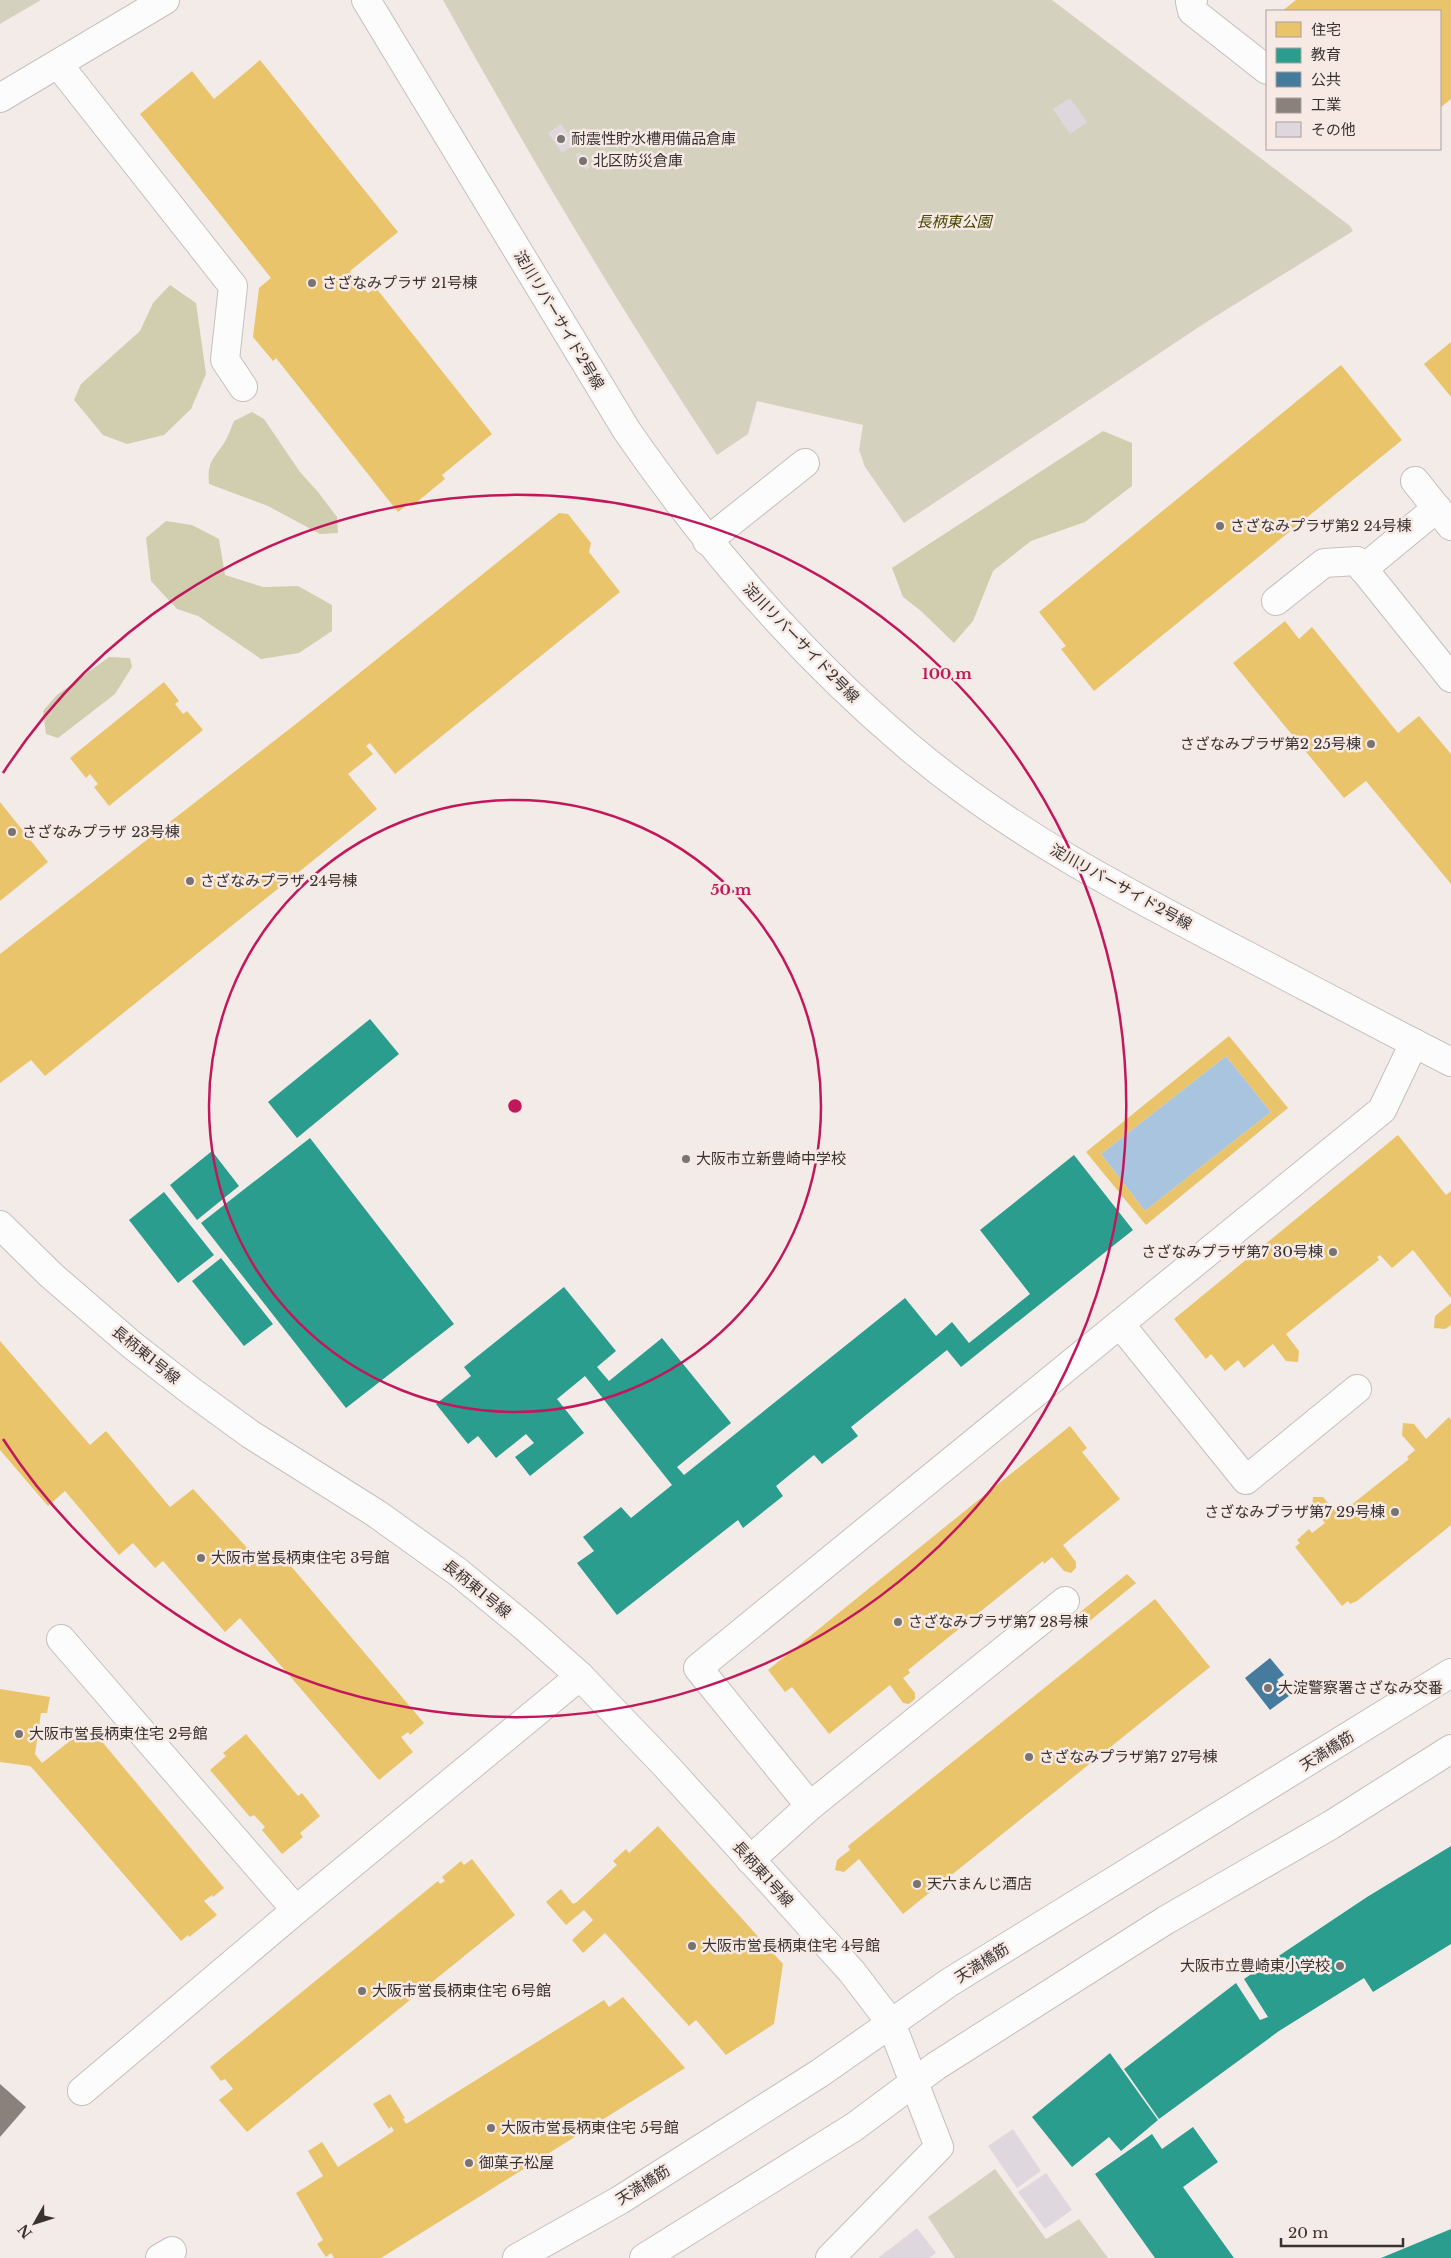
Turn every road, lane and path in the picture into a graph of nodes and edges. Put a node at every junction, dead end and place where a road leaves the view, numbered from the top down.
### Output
1 (164, 0) edge
2 (366, 0) edge
3 (1193, 0) edge
4 (58, 64) junction
5 (1266, 69) edge
6 (0, 98) edge
7 (243, 387) dead end
8 (806, 463) dead end
9 (1415, 481) dead end
10 (1444, 517) edge
11 (707, 541) junction
12 (1363, 569) junction
13 (1276, 601) dead end
14 (1451, 678) edge
15 (1414, 1043) junction
16 (1451, 1062) edge
17 (0, 1225) edge
18 (1120, 1324) junction
19 (1357, 1389) dead end
20 (1065, 1601) dead end
21 (61, 1639) dead end
22 (1451, 1673) edge
23 (580, 1676) junction
24 (1451, 1749) edge
25 (810, 1806) junction
26 (750, 1860) junction
27 (296, 1910) junction
28 (891, 2022) junction
29 (913, 2083) junction
30 (82, 2091) dead end
31 (516, 2258) edge
32 (644, 2258) edge
33 (830, 2258) edge

1 - 4 street
2 - 11 street, 淀川リバーサイド2号線
3 - 5 street
4 - 6 street
4 - 7 street
8 - 11 street
9 - 10 street
10 - 12 street
11 - 15 street, 淀川リバーサイド2号線
12 - 13 street
12 - 14 street
15 - 16 street, 淀川リバーサイド2号線
15 - 18 street
17 - 23 street, 長柄東1号線
18 - 19 street
18 - 25 street
20 - 25 street
21 - 27 street
22 - 28 street, 天満橋筋
23 - 26 street, 長柄東1号線
23 - 27 street
24 - 29 street
25 - 26 street
26 - 28 street, 長柄東1号線
27 - 30 street
28 - 29 street, 長柄東1号線
28 - 31 street, 天満橋筋
29 - 32 street
29 - 33 street, 長柄東1号線

